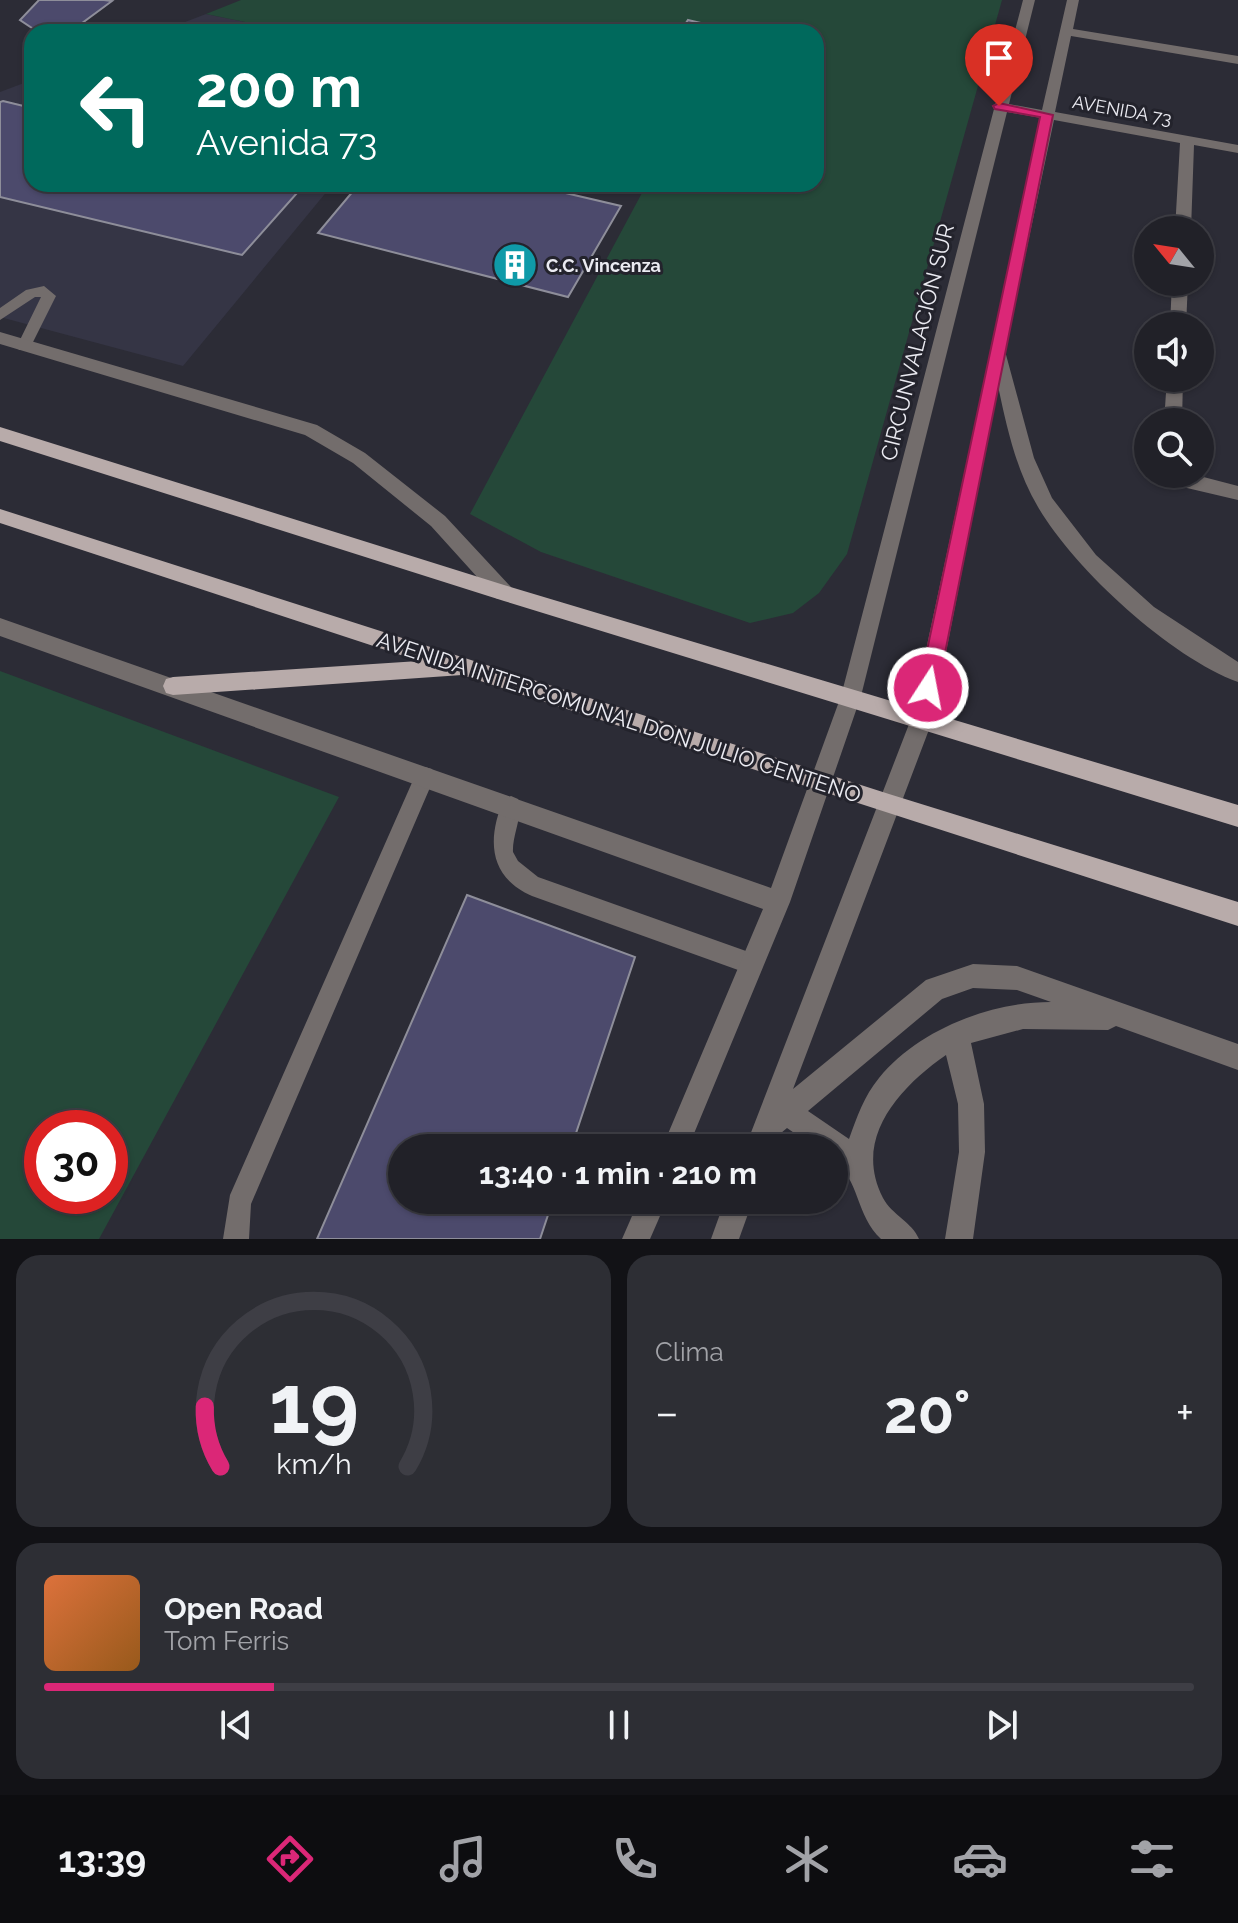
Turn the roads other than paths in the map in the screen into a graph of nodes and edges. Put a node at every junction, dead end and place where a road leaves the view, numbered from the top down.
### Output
1 (1029, 0) edge
2 (1073, 0) edge
3 (1067, 32) junction
4 (1238, 60) edge
5 (999, 106) junction
6 (1046, 115) junction
7 (1187, 140) junction
8 (1238, 149) edge
9 (1184, 216) edge
10 (0, 315) edge
11 (0, 338) edge
12 (24, 346) junction
13 (997, 348) junction
14 (0, 434) edge
15 (1214, 488) edge
16 (1238, 493) edge
17 (0, 516) edge
18 (504, 593) junction
19 (0, 627) edge
20 (469, 668) junction
21 (1238, 673) edge
22 (173, 686) junction
23 (851, 696) junction
24 (922, 719) junction
25 (425, 776) junction
26 (819, 782) junction
27 (889, 805) junction
28 (511, 806) junction
29 (1238, 816) edge
30 (778, 902) junction
31 (1238, 914) edge
32 (752, 964) junction
33 (1127, 1018) junction
34 (955, 1038) junction
35 (1238, 1057) edge
36 (786, 1112) junction
37 (681, 1134) edge
38 (763, 1134) edge
39 (766, 1134) edge
40 (861, 1163) junction
41 (647, 1214) edge
42 (734, 1214) edge
43 (236, 1239) edge
44 (636, 1239) edge
45 (725, 1239) edge
46 (905, 1239) edge
47 (959, 1239) edge

1 - 5 street, CIRCUNVALACIÓN SUR
2 - 3 street
3 - 4 street
3 - 6 street
5 - 6 street, AVENIDA 73
5 - 23 street, CIRCUNVALACIÓN SUR
6 - 7 street, AVENIDA 73
6 - 13 street
7 - 8 street, AVENIDA 73
7 - 9 street
10 - 12 lane
11 - 12 street
12 - 18 street
13 - 21 street
13 - 24 street
14 - 18 main road
15 - 16 street
17 - 20 main road, AVENIDA INTERCOMUNAL DON JULIO CENTENO
18 - 23 main road
19 - 22 street
20 - 22 main road
20 - 26 main road, AVENIDA INTERCOMUNAL DON JULIO CENTENO
22 - 25 street
23 - 24 main road
23 - 26 street, CIRCUNVALACIÓN SUR
24 - 27 street
24 - 29 main road
25 - 28 street
25 - 43 lane
26 - 27 main road, AVENIDA INTERCOMUNAL DON JULIO CENTENO
26 - 30 street, CIRCUNVALACIÓN SUR
27 - 31 main road, AVENIDA INTERCOMUNAL DON JULIO CENTENO
27 - 38 street
28 - 30 street
28 - 32 lane
30 - 32 street, CIRCUNVALACIÓN SUR
32 - 37 street, CIRCUNVALACIÓN SUR
33 - 34 street
33 - 35 street
33 - 36 street
34 - 40 street
34 - 47 street
36 - 39 street
36 - 40 street
40 - 46 street
41 - 44 street
42 - 45 street

